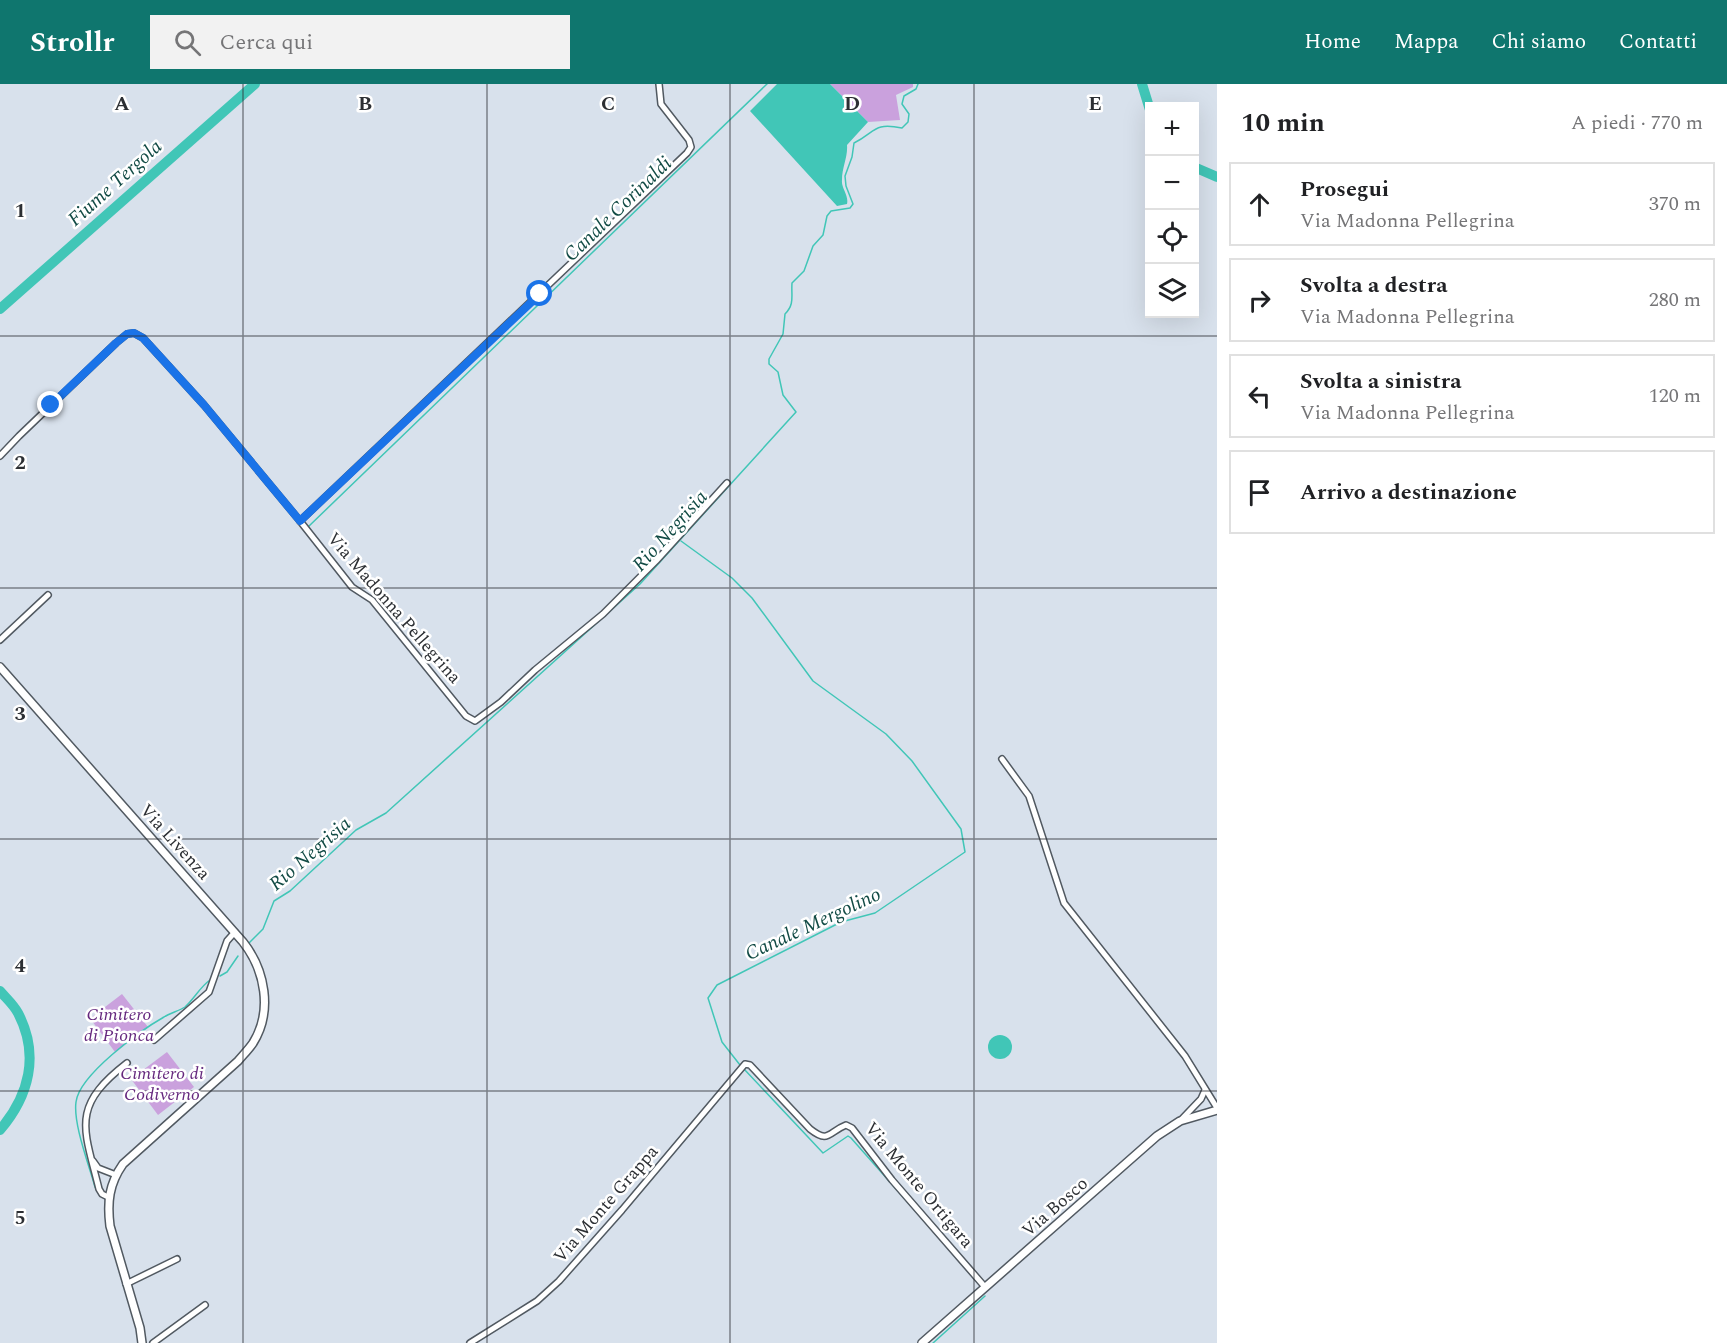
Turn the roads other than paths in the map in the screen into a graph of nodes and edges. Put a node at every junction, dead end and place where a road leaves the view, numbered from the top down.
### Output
1 (659, 84) edge
2 (0, 456) edge
3 (727, 483) dead end
4 (300, 521) junction
5 (48, 595) dead end
6 (0, 640) edge
7 (0, 667) edge
8 (1002, 759) dead end
9 (235, 932) junction
10 (154, 1040) dead end
11 (127, 1063) dead end
12 (745, 1064) joint
13 (1205, 1088) junction
14 (1217, 1109) edge
15 (1180, 1121) junction
16 (92, 1160) junction
17 (116, 1175) junction
18 (108, 1197) junction
19 (177, 1259) dead end
20 (126, 1284) junction
21 (986, 1287) junction
22 (205, 1305) dead end
23 (144, 1342) edge
24 (153, 1343) edge
25 (470, 1343) edge
26 (922, 1343) edge

1 - 4 street
2 - 4 street, Via Madonna Pellegrina
3 - 4 street, Via Madonna Pellegrina
5 - 6 street
7 - 9 street, Via Livenza
8 - 13 street
9 - 10 street
9 - 17 street, Via Livenza
11 - 16 street
12 - 21 street, Via Monte Ortigara
12 - 25 street, Via Monte Grappa
13 - 14 street
13 - 15 street
14 - 15 street, Via Bosco
15 - 21 street, Via Bosco
16 - 17 street
16 - 18 street
17 - 18 street
18 - 20 street
19 - 20 street
20 - 23 street
21 - 26 street, Via Bosco
22 - 24 street

